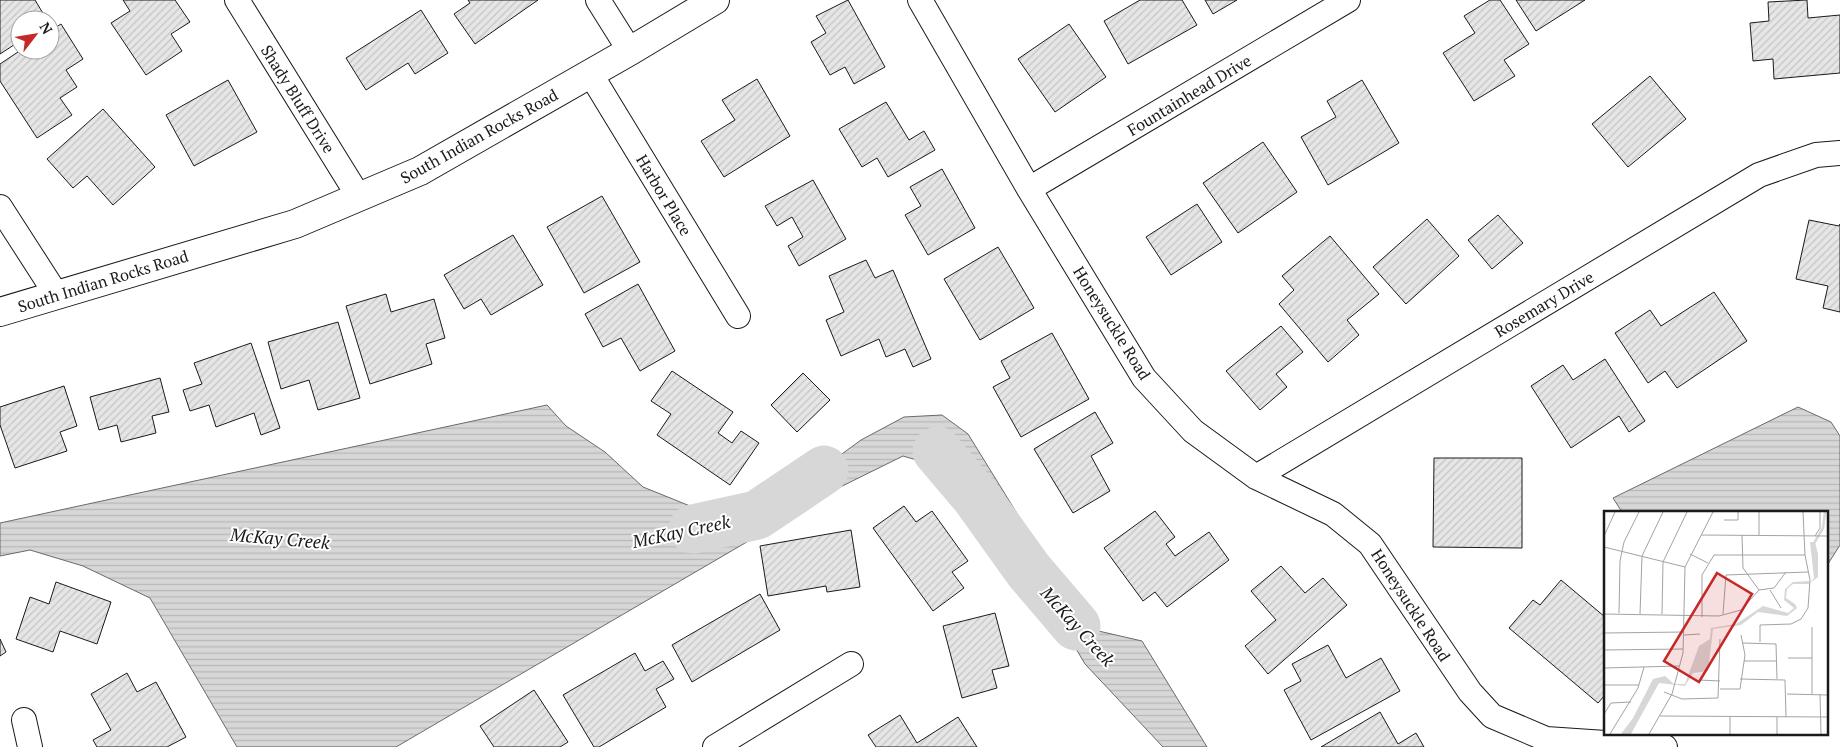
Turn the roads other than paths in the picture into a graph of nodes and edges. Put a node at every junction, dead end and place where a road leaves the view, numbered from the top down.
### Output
1 (237, 0) edge
2 (598, 0) edge
3 (715, 0) edge
4 (920, 0) edge
5 (1348, 0) edge
6 (630, 52) junction
7 (590, 74) junction
8 (1840, 153) edge
9 (1029, 189) junction
10 (360, 198) junction
11 (0, 207) edge
12 (56, 294) junction
13 (0, 312) edge
14 (738, 316) dead end
15 (1256, 477) junction
16 (851, 664) dead end
17 (24, 720) dead end
18 (30, 747) edge
19 (715, 747) edge
20 (1665, 747) edge

1 - 10 street, Shady Bluff Drive
2 - 6 street
3 - 6 street, South Indian Rocks Road
4 - 9 street, Honeysuckle Road
5 - 9 street, Fountainhead Drive
6 - 7 street, South Indian Rocks Road
7 - 10 street, South Indian Rocks Road
7 - 14 street, Harbor Place
8 - 15 street, Rosemary Drive
9 - 15 street, Honeysuckle Road
10 - 12 street, South Indian Rocks Road
11 - 12 street
12 - 13 street, South Indian Rocks Road
15 - 20 street, Honeysuckle Road
16 - 19 street
17 - 18 street

